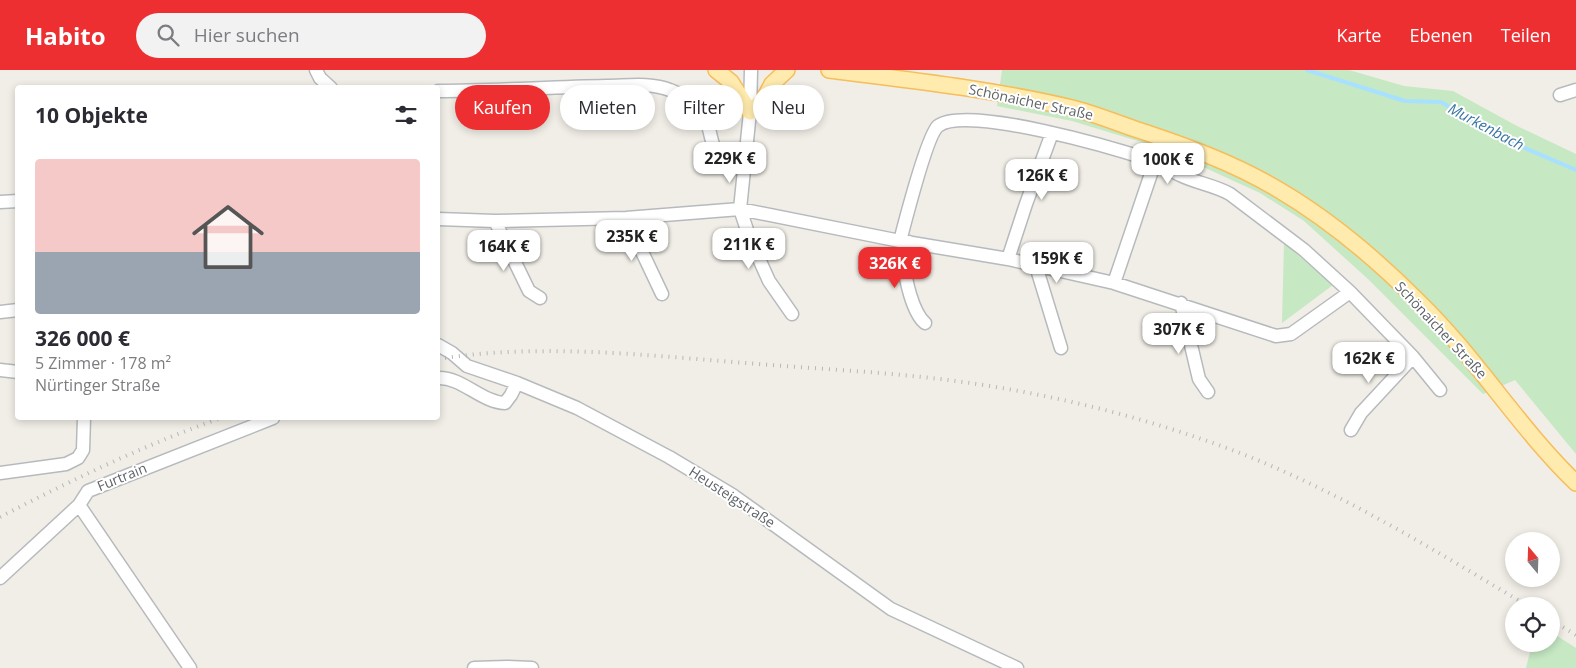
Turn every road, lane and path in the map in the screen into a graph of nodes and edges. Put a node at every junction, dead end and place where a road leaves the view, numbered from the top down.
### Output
1 (316, 70) edge
2 (716, 70) edge
3 (751, 70) edge
4 (787, 70) edge
5 (829, 70) edge
6 (328, 85) edge
7 (1576, 90) edge
8 (440, 91) edge
9 (1560, 95) dead end
10 (750, 112) junction
11 (1052, 133) junction
12 (1155, 162) junction
13 (746, 164) junction
14 (15, 201) edge
15 (0, 202) edge
16 (740, 209) junction
17 (626, 218) junction
18 (440, 219) edge
19 (495, 221) junction
20 (904, 242) junction
21 (1008, 259) junction
22 (1036, 266) junction
23 (1114, 283) junction
24 (1350, 292) junction
25 (662, 294) dead end
26 (540, 298) dead end
27 (1181, 304) junction
28 (15, 310) edge
29 (0, 312) edge
30 (792, 314) dead end
31 (925, 323) dead end
32 (440, 346) edge
33 (1061, 348) dead end
34 (1413, 357) junction
35 (0, 370) edge
36 (15, 372) edge
37 (440, 378) edge
38 (517, 383) junction
39 (1440, 390) dead end
40 (1208, 392) dead end
41 (84, 420) edge
42 (268, 420) edge
43 (1351, 430) dead end
44 (0, 473) edge
45 (1576, 483) edge
46 (79, 504) junction
47 (0, 578) edge
48 (190, 668) edge
49 (474, 668) edge
50 (532, 668) edge
51 (1017, 668) edge

1 - 6 street
2 - 10 main road
3 - 10 street
4 - 10 main road
5 - 45 main road, Schönaicher Straße
7 - 9 street
8 - 13 street
10 - 13 street
11 - 12 street
11 - 20 street
11 - 21 street
12 - 23 street
12 - 24 street
13 - 16 street
14 - 15 street
16 - 17 street
16 - 20 street
16 - 30 street
17 - 19 street
17 - 25 street
18 - 19 street
19 - 26 street
20 - 21 street
20 - 31 street
21 - 22 street
22 - 23 street
22 - 33 street
23 - 27 street
24 - 27 street
24 - 34 street
27 - 40 street
28 - 29 street
32 - 38 street, Heusteigstraße
34 - 39 street
34 - 43 street
35 - 36 street
37 - 38 street
38 - 51 street, Heusteigstraße
41 - 44 street
42 - 46 street, Furtrain
46 - 47 street, Furtrain
46 - 48 street
49 - 50 street

